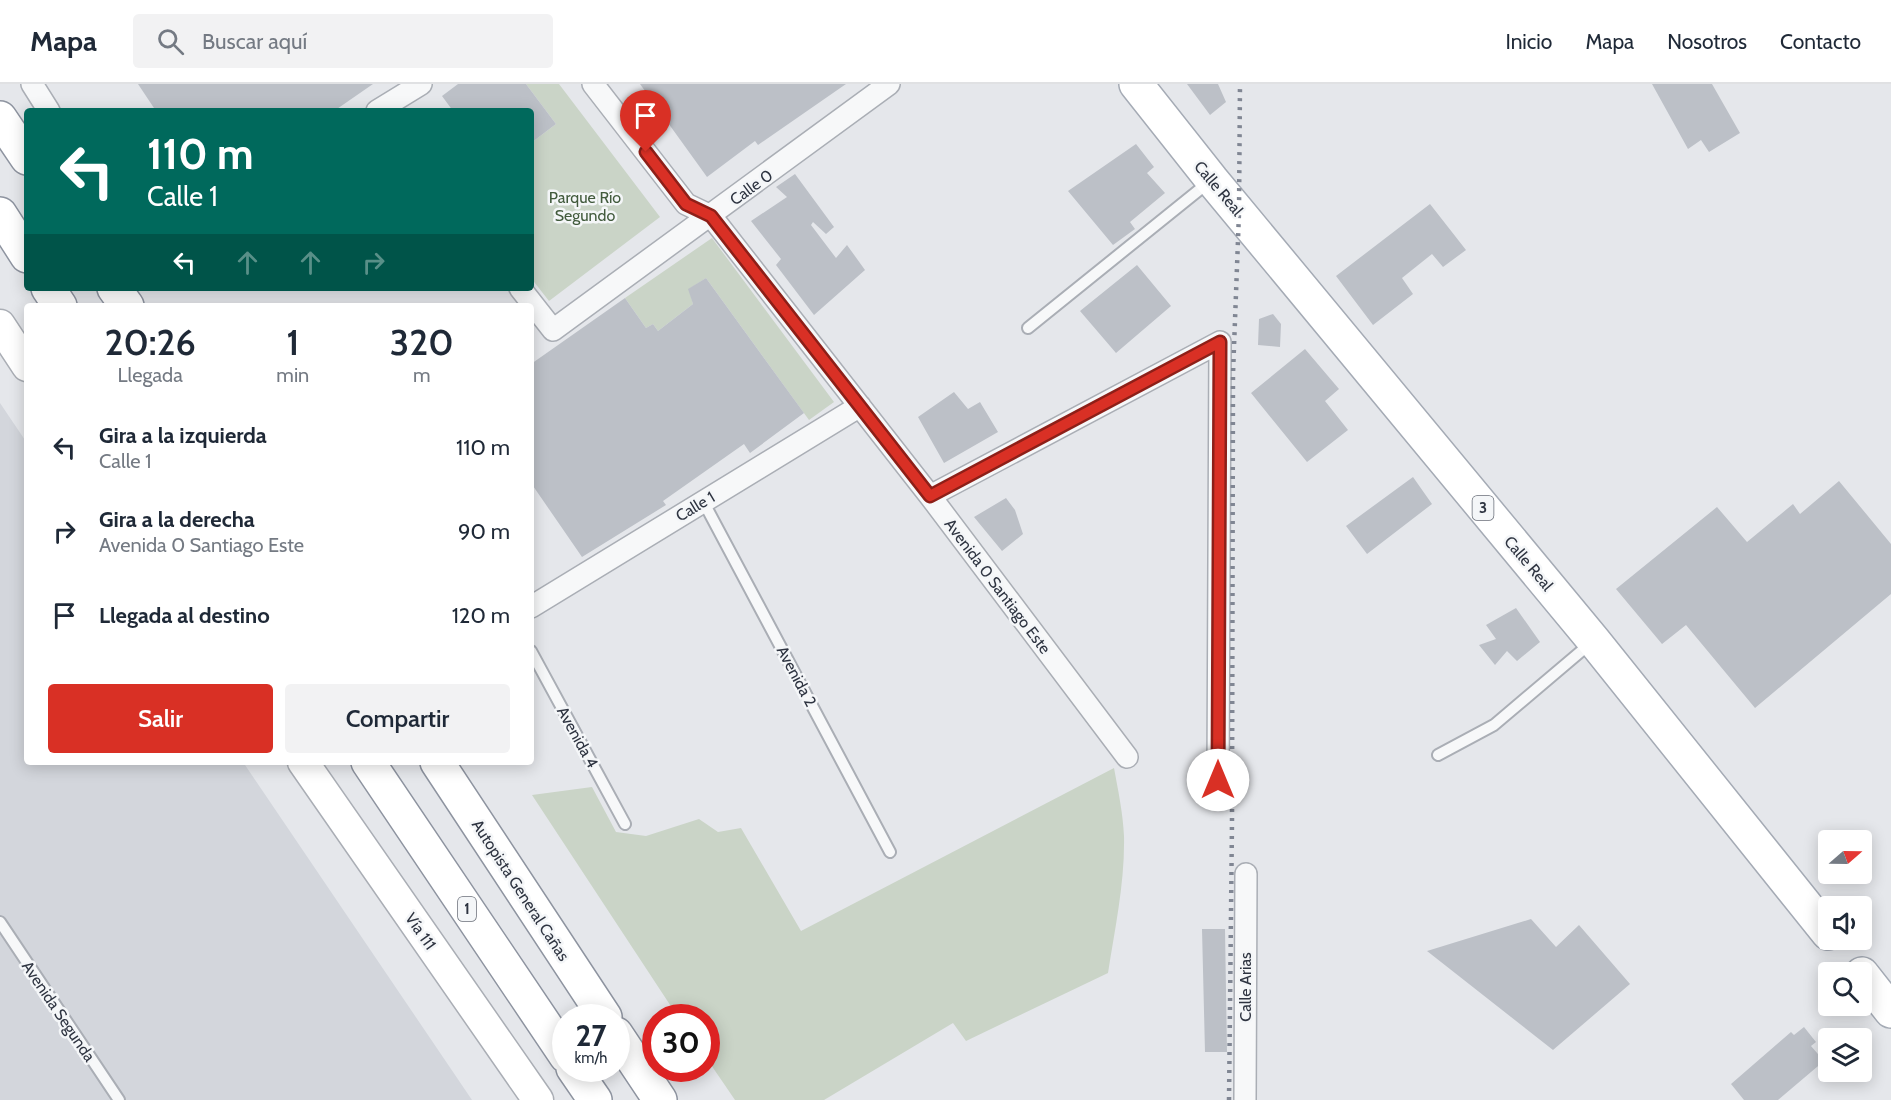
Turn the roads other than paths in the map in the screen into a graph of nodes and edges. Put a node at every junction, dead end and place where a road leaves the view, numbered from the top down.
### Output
1 (32, 84) edge
2 (421, 84) edge
3 (594, 84) edge
4 (889, 84) edge
5 (1136, 84) edge
6 (47, 108) edge
7 (384, 108) edge
8 (0, 118) edge
9 (24, 154) edge
10 (1212, 180) junction
11 (0, 214) edge
12 (711, 216) junction
13 (24, 251) edge
14 (522, 291) edge
15 (532, 303) edge
16 (534, 306) edge
17 (0, 325) edge
18 (1028, 328) dead end
19 (24, 361) edge
20 (860, 406) junction
21 (930, 496) junction
22 (703, 501) junction
23 (534, 604) edge
24 (1594, 641) junction
25 (534, 657) edge
26 (1438, 755) dead end
27 (1127, 757) dead end
28 (305, 765) edge
29 (370, 765) edge
30 (439, 765) edge
31 (1218, 780) dead end
32 (625, 824) dead end
33 (890, 852) dead end
34 (1246, 874) dead end
35 (1818, 921) edge
36 (0, 922) edge
37 (1842, 950) edge
38 (1852, 962) edge
39 (1872, 987) edge
40 (596, 1004) edge
41 (1891, 1011) edge
42 (552, 1035) edge
43 (630, 1055) edge
44 (583, 1082) edge
45 (119, 1100) edge
46 (538, 1100) edge
47 (595, 1100) edge
48 (660, 1100) edge
49 (1245, 1100) edge

1 - 6 street
2 - 7 street
3 - 12 street, Avenida 0 Santiago Este
4 - 12 street, Calle 0
5 - 10 main road, Calle Real / 3
8 - 9 main road
10 - 18 lane
10 - 24 main road, Calle Real / 3
11 - 13 main road
12 - 16 street, Calle 0
12 - 20 street, Avenida 0 Santiago Este
14 - 15 street, Calle 0
17 - 19 main road
20 - 21 street, Avenida 0 Santiago Este
20 - 22 street, Calle 1
21 - 27 street, Avenida 0 Santiago Este
21 - 31 street
22 - 23 street, Calle 1
22 - 33 lane, Avenida 2
24 - 26 lane
24 - 35 main road, Calle Real / 3
25 - 32 lane, Avenida 4
28 - 46 main road, Vía 111
29 - 42 main road, 1
30 - 40 main road, Autopista General Cañas
34 - 49 street, Calle Arias
36 - 45 lane, Avenida Segunda
37 - 38 main road
39 - 41 main road
43 - 48 main road
44 - 47 main road

